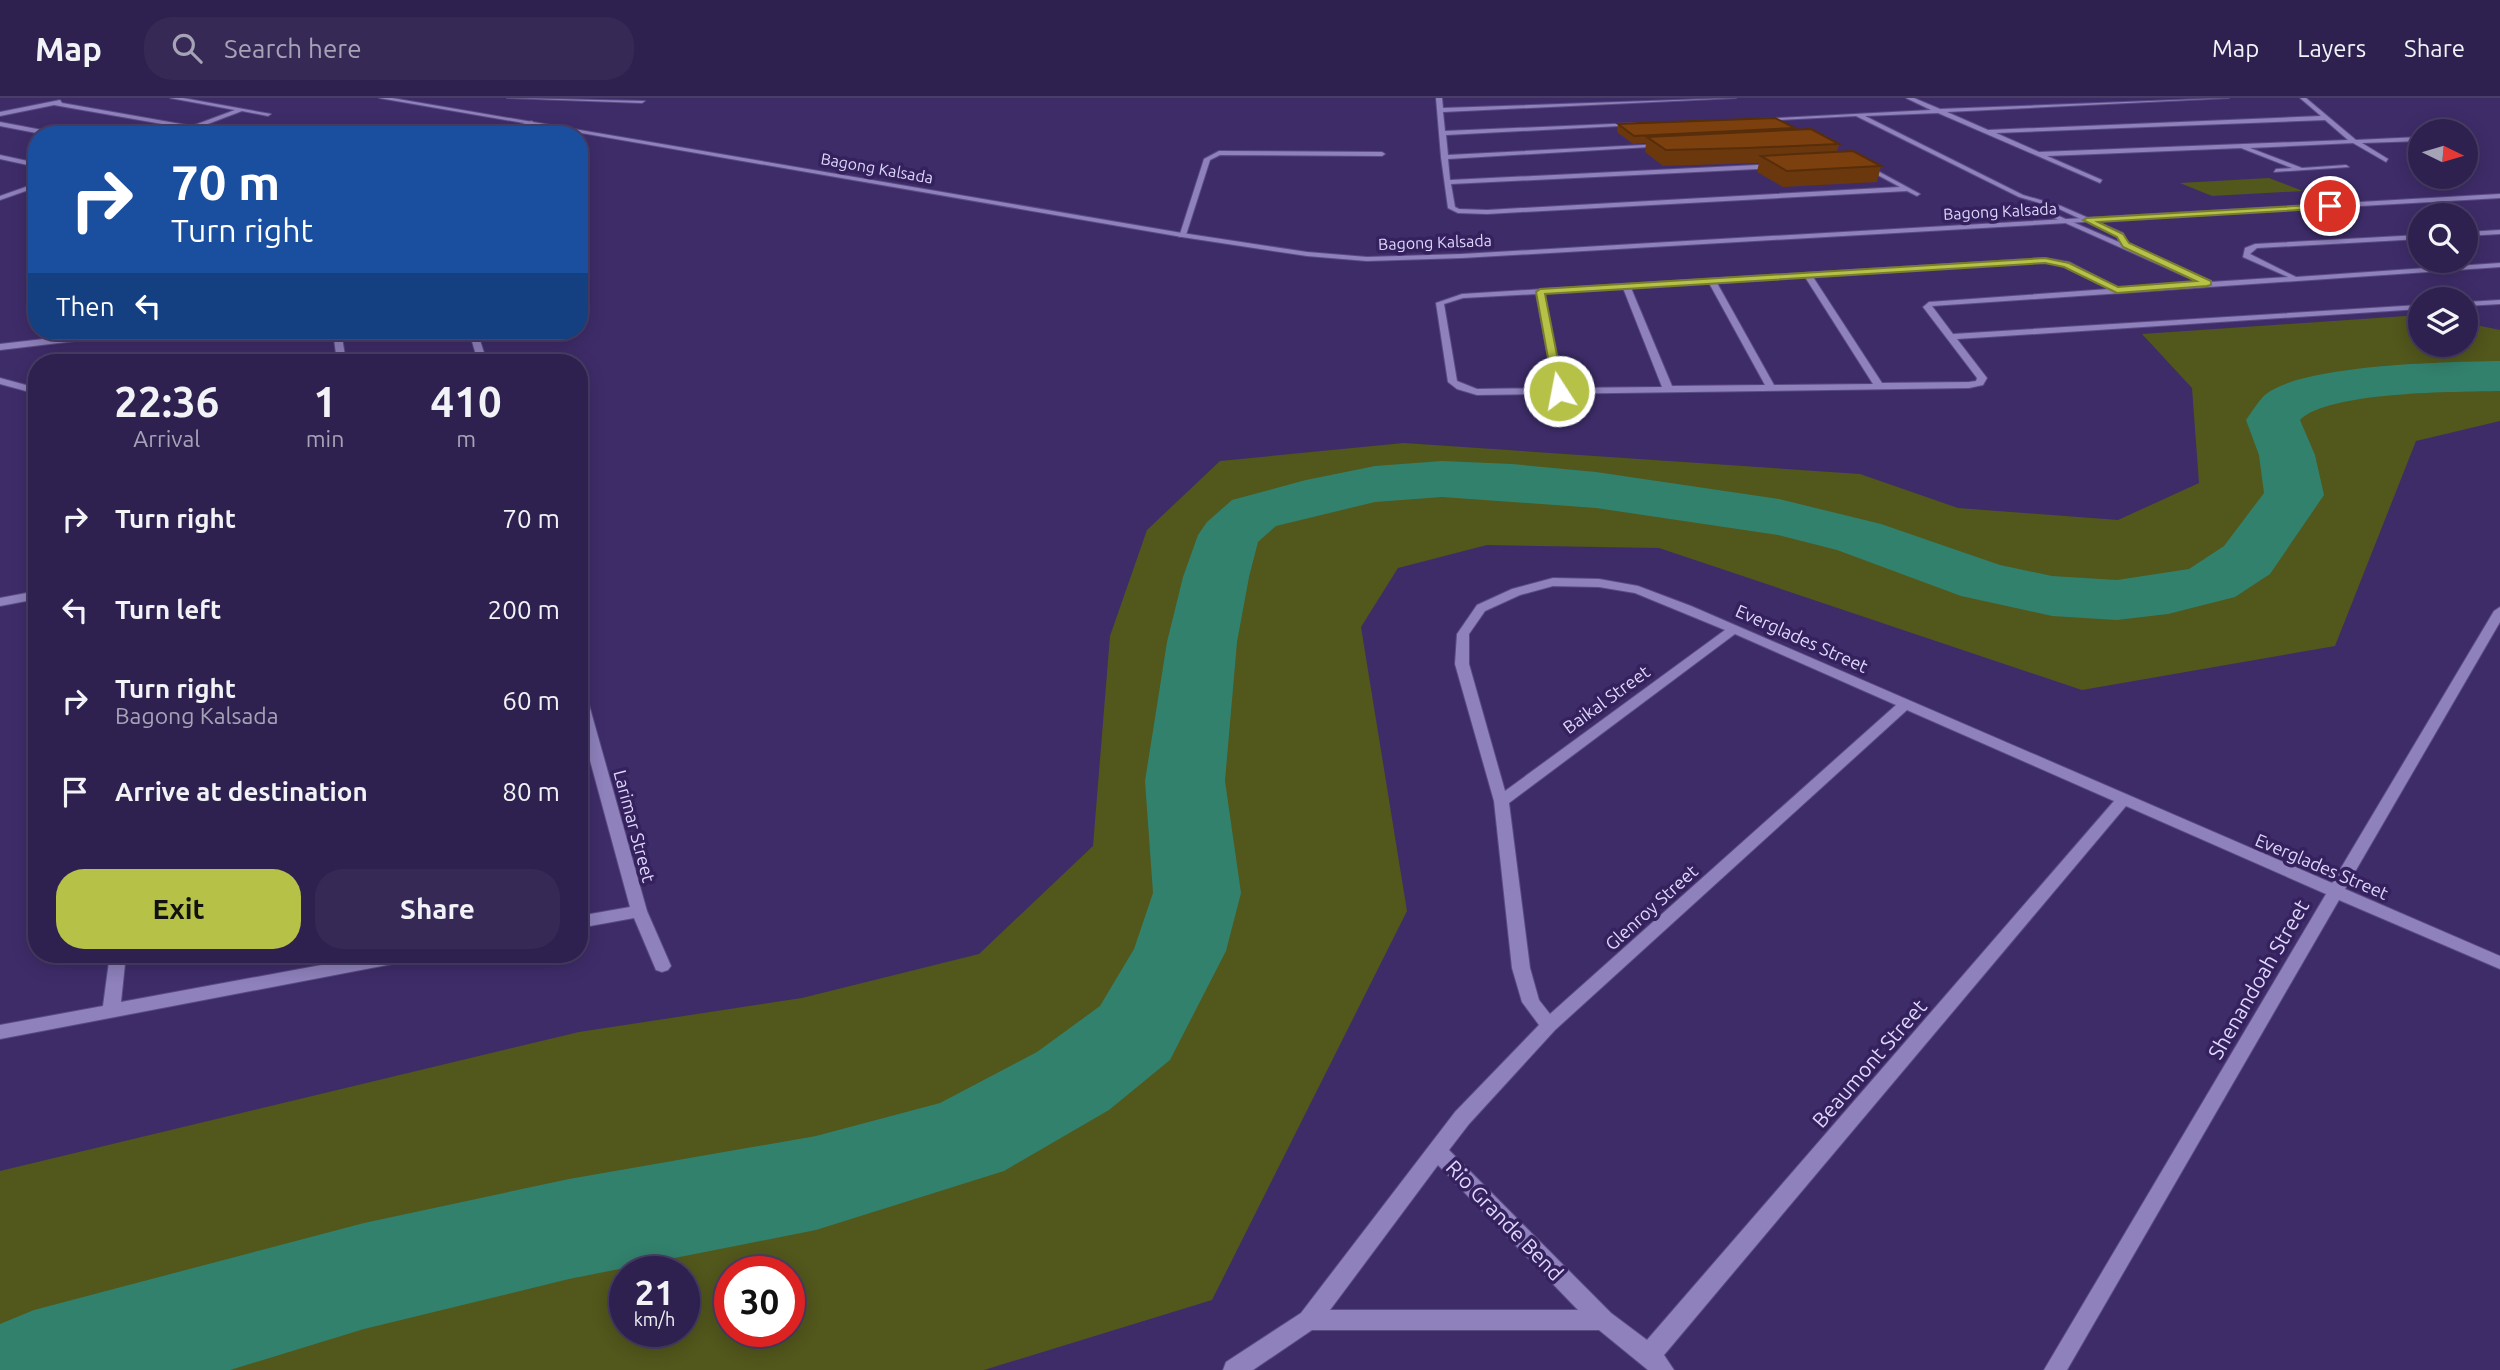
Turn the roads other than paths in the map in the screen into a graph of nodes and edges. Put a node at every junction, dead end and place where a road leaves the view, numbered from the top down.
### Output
1 (79, 98) edge
2 (173, 98) edge
3 (382, 98) edge
4 (510, 98) edge
5 (1439, 98) edge
6 (1733, 98) edge
7 (1909, 98) edge
8 (2226, 98) edge
9 (2303, 98) edge
10 (574, 99) edge
11 (645, 100) edge
12 (53, 103) junction
13 (242, 110) junction
14 (626, 110) dead end
15 (1440, 110) junction
16 (1938, 111) junction
17 (0, 114) edge
18 (268, 114) dead end
19 (1857, 114) junction
20 (1776, 118) junction
21 (2326, 118) junction
22 (1748, 119) edge
23 (532, 123) junction
24 (0, 124) edge
25 (1637, 124) edge
26 (183, 126) edge
27 (199, 126) edge
28 (522, 126) edge
29 (549, 126) edge
30 (28, 129) edge
31 (1795, 129) edge
32 (1987, 132) junction
33 (588, 133) edge
34 (1444, 133) junction
35 (2408, 139) edge
36 (2352, 140) junction
37 (2235, 145) junction
38 (1678, 146) edge
39 (2038, 154) junction
40 (1382, 155) dead end
41 (1444, 157) junction
42 (0, 158) edge
43 (2386, 160) dead end
44 (1859, 162) edge
45 (28, 163) edge
46 (1790, 166) edge
47 (2346, 167) dead end
48 (2303, 170) junction
49 (2276, 171) dead end
50 (2100, 181) dead end
51 (1447, 182) junction
52 (28, 188) edge
53 (1908, 189) junction
54 (1917, 194) dead end
55 (2021, 196) junction
56 (2500, 196) edge
57 (1, 197) edge
58 (2087, 220) junction
59 (2065, 222) junction
60 (2500, 232) edge
61 (2478, 233) edge
62 (1182, 235) junction
63 (2408, 238) edge
64 (2126, 245) junction
65 (2500, 265) edge
66 (1808, 275) junction
67 (2296, 277) junction
68 (1713, 281) junction
69 (2207, 283) junction
70 (1626, 286) junction
71 (2117, 290) junction
72 (1540, 292) junction
73 (2500, 302) edge
74 (2478, 303) edge
75 (2408, 308) edge
76 (1952, 337) junction
77 (59, 340) edge
78 (0, 347) edge
79 (0, 382) edge
80 (1879, 386) junction
81 (1771, 388) junction
82 (28, 389) edge
83 (1668, 389) junction
84 (1559, 391) junction
85 (28, 597) edge
86 (0, 602) edge
87 (2500, 611) edge
88 (1734, 629) junction
89 (1905, 704) junction
90 (588, 727) edge
91 (2123, 800) junction
92 (1501, 801) junction
93 (2335, 893) junction
94 (639, 911) junction
95 (588, 920) edge
96 (117, 963) edge
97 (359, 963) edge
98 (2500, 963) edge
99 (662, 966) dead end
100 (111, 1011) junction
101 (1549, 1025) junction
102 (0, 1032) edge
103 (1438, 1152) junction
104 (1310, 1320) junction
105 (1603, 1320) junction
106 (1656, 1363) edge
107 (1234, 1370) edge
108 (2054, 1370) edge

1 - 12 street
2 - 13 street
3 - 23 street, Bagong Kalsada
4 - 10 street
5 - 15 street
6 - 15 street
7 - 16 street
8 - 16 street
9 - 21 street
10 - 11 street
11 - 14 street
12 - 17 street
12 - 26 street
13 - 18 street
13 - 27 street
15 - 34 street
16 - 19 street
16 - 32 street
19 - 20 street
19 - 55 street
20 - 22 street
20 - 31 street
21 - 32 street
21 - 36 street
23 - 28 street
23 - 29 street, Bagong Kalsada
24 - 30 street
25 - 34 street
32 - 39 street
33 - 62 street, Bagong Kalsada
34 - 41 street
35 - 36 street
36 - 37 street
36 - 43 street
37 - 39 street
37 - 48 street
38 - 41 street
39 - 50 street
40 - 62 street
41 - 51 street
42 - 45 street
44 - 53 street
46 - 51 street
47 - 48 street
48 - 49 street
51 - 53 street
52 - 57 street
53 - 54 street
55 - 58 street
55 - 59 street
56 - 58 street, Bagong Kalsada
58 - 59 street, Bagong Kalsada
58 - 64 street
59 - 62 street, Bagong Kalsada
59 - 64 street
60 - 61 street
63 - 67 street
64 - 69 street
65 - 67 street
66 - 68 street
66 - 71 street
66 - 80 street
67 - 69 street
68 - 70 street
68 - 81 street
69 - 71 street
70 - 72 street
70 - 83 street
71 - 76 street
72 - 84 street
72 - 84 street
73 - 74 street
75 - 76 street
76 - 80 street
77 - 78 street
79 - 82 street
80 - 81 street
81 - 83 street
83 - 84 street
85 - 86 street
87 - 93 street, Shenandoah Street
88 - 89 street, Everglades Street
88 - 92 street, Baikal Street
88 - 92 street, Everglades Street
89 - 91 street, Everglades Street
89 - 101 street, Glenroy Street
90 - 94 street, Larimar Street
91 - 93 street, Everglades Street
91 - 106 street, Beaumont Street
92 - 101 street, Everglades Street
93 - 98 street, Everglades Street
93 - 108 street, Shenandoah Street
94 - 95 street
94 - 99 street, Larimar Street
96 - 100 street
97 - 100 street
100 - 102 street
101 - 103 street, Glenroy Street
103 - 104 street, Rio Grande Bend
103 - 105 street, Rio Grande Bend
104 - 105 street
104 - 107 street, Rio Grande Bend
105 - 106 street, Rio Grande Bend

